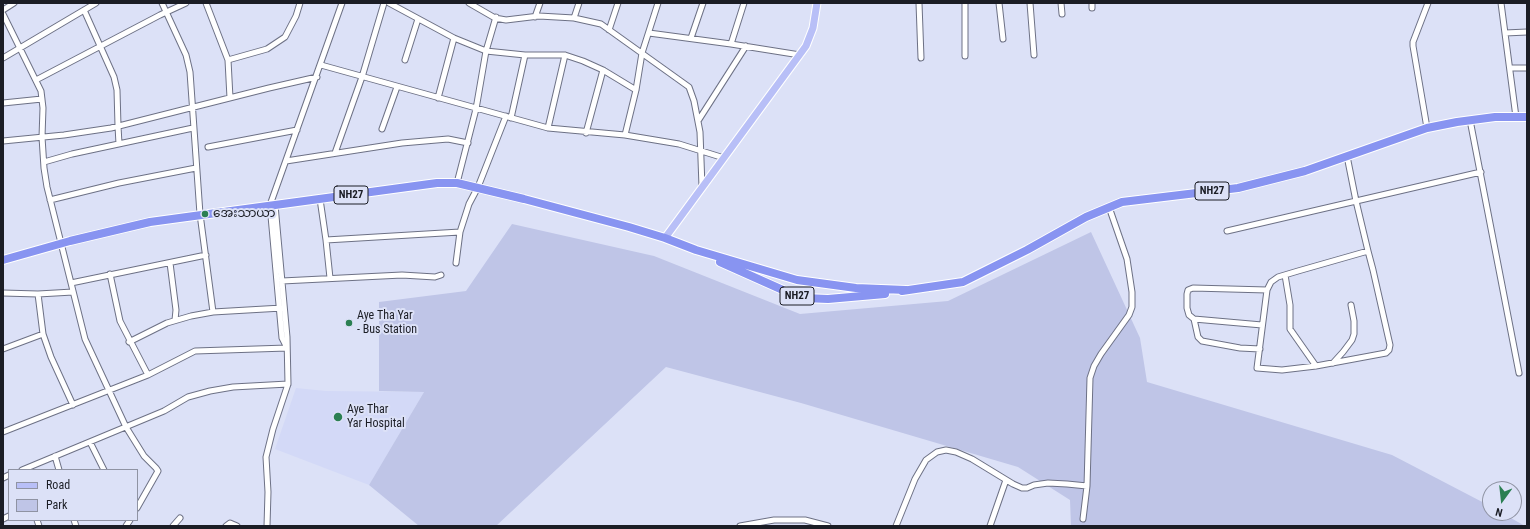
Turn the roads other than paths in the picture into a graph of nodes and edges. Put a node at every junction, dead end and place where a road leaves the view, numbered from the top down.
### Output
1 (14, 3) edge
2 (96, 3) edge
3 (162, 3) edge
4 (186, 3) edge
5 (206, 3) edge
6 (300, 3) edge
7 (342, 3) edge
8 (384, 3) edge
9 (389, 3) edge
10 (469, 3) edge
11 (540, 3) edge
12 (579, 3) edge
13 (618, 3) edge
14 (658, 3) edge
15 (703, 3) edge
16 (744, 3) edge
17 (817, 3) edge
18 (919, 3) edge
19 (965, 3) edge
20 (1000, 3) edge
21 (1030, 3) edge
22 (1060, 3) edge
23 (1428, 3) edge
24 (1501, 3) edge
25 (3, 10) edge
26 (84, 10) junction
27 (166, 12) junction
28 (3, 14) edge
29 (1062, 14) dead end
30 (496, 17) junction
31 (535, 17) junction
32 (574, 18) junction
33 (418, 19) junction
34 (609, 30) junction
35 (1527, 32) edge
36 (649, 33) junction
37 (1505, 33) junction
38 (454, 38) junction
39 (691, 38) junction
40 (1003, 39) dead end
41 (732, 44) junction
42 (101, 46) junction
43 (746, 46) junction
44 (20, 47) junction
45 (486, 52) junction
46 (642, 53) junction
47 (525, 55) junction
48 (565, 55) junction
49 (800, 55) junction
50 (1034, 55) dead end
51 (965, 56) dead end
52 (3, 58) edge
53 (921, 58) dead end
54 (228, 60) junction
55 (405, 60) dead end
56 (321, 65) junction
57 (1510, 68) junction
58 (1527, 68) edge
59 (603, 70) junction
60 (317, 77) junction
61 (362, 77) junction
62 (36, 80) junction
63 (397, 87) junction
64 (636, 90) junction
65 (230, 98) junction
66 (438, 98) junction
67 (42, 99) junction
68 (3, 103) edge
69 (192, 108) junction
70 (476, 109) junction
71 (509, 117) junction
72 (1516, 117) junction
73 (1527, 117) edge
74 (1470, 120) junction
75 (698, 121) junction
76 (118, 126) junction
77 (193, 128) junction
78 (548, 128) junction
79 (1427, 128) junction
80 (382, 129) dead end
81 (298, 130) junction
82 (586, 133) junction
83 (625, 135) junction
84 (42, 137) junction
85 (3, 141) edge
86 (120, 144) junction
87 (468, 144) junction
88 (208, 147) dead end
89 (701, 151) junction
90 (335, 153) junction
91 (1347, 156) junction
92 (724, 158) junction
93 (286, 161) junction
94 (44, 162) junction
95 (196, 168) junction
96 (1481, 172) junction
97 (458, 183) junction
98 (478, 187) junction
99 (702, 188) junction
100 (320, 199) junction
101 (50, 200) junction
102 (1356, 201) junction
103 (272, 205) junction
104 (1109, 207) junction
105 (200, 214) junction
106 (1227, 231) dead end
107 (460, 232) junction
108 (665, 238) junction
109 (326, 240) junction
110 (62, 243) junction
111 (696, 250) junction
112 (1368, 251) junction
113 (206, 255) junction
114 (3, 260) edge
115 (456, 262) dead end
116 (170, 263) junction
117 (110, 274) junction
118 (441, 275) dead end
119 (1285, 275) junction
120 (330, 278) junction
121 (282, 281) junction
122 (71, 283) junction
123 (906, 290) junction
124 (1267, 290) junction
125 (73, 292) junction
126 (3, 293) edge
127 (38, 294) junction
128 (1351, 305) dead end
129 (282, 308) junction
130 (213, 312) junction
131 (1194, 319) junction
132 (175, 320) junction
133 (1262, 325) junction
134 (43, 334) junction
135 (129, 342) junction
136 (287, 348) junction
137 (1260, 348) junction
138 (3, 349) edge
139 (1332, 363) junction
140 (1316, 366) junction
141 (1519, 373) dead end
142 (148, 376) junction
143 (288, 384) junction
144 (108, 391) junction
145 (73, 405) junction
146 (126, 427) junction
147 (3, 432) edge
148 (90, 442) junction
149 (55, 456) junction
150 (24, 469) edge
151 (59, 469) edge
152 (104, 469) edge
153 (1006, 480) junction
154 (1087, 486) junction
155 (138, 506) edge
156 (180, 518) dead end
157 (1083, 519) dead end
158 (174, 526) edge
159 (226, 526) edge
160 (237, 526) edge
161 (267, 526) edge
162 (740, 526) edge
163 (828, 526) edge
164 (896, 526) edge
165 (990, 526) edge

1 - 25 street
2 - 26 street
3 - 27 street
4 - 27 street
5 - 54 street
6 - 54 street
7 - 56 street
8 - 61 street
9 - 33 street
10 - 30 street
11 - 31 street
12 - 32 street
13 - 34 street
14 - 36 street
15 - 39 street
16 - 41 street
17 - 49 main road
18 - 53 street
19 - 51 street
20 - 40 street
21 - 50 street
22 - 29 street
23 - 79 street
24 - 37 street
26 - 42 street
26 - 44 street
27 - 42 street
27 - 69 street
28 - 44 street
30 - 31 street
30 - 45 street
31 - 32 street
32 - 34 street
33 - 38 street
33 - 55 street
34 - 46 street
35 - 37 street
36 - 39 street
36 - 46 street
37 - 57 street
38 - 45 street
38 - 66 street
39 - 41 street
41 - 43 street
42 - 62 street
42 - 76 street
43 - 49 street
43 - 75 street
44 - 52 street
44 - 62 street
45 - 47 street
45 - 70 street
46 - 64 street
46 - 75 street
47 - 48 street
47 - 71 street
48 - 59 street
48 - 78 street
49 - 92 main road
54 - 65 street
56 - 60 street
56 - 61 street
57 - 58 street
57 - 72 street
59 - 64 street
59 - 82 street
60 - 65 street
60 - 81 street
61 - 63 street
61 - 90 street
62 - 67 street
63 - 66 street
63 - 80 street
64 - 83 street
65 - 69 street
66 - 70 street
67 - 68 street
67 - 84 street
69 - 76 street
69 - 77 street
70 - 71 street
70 - 87 street
71 - 78 street
71 - 98 street
72 - 73 highway, NH27
72 - 74 highway, NH27
74 - 79 highway, NH27
74 - 96 street
75 - 89 street
76 - 84 street
76 - 86 street
77 - 86 street
77 - 95 street
78 - 82 street
79 - 91 highway, NH27
81 - 88 street
81 - 93 street
82 - 83 street
83 - 89 street
84 - 85 street
84 - 94 street
86 - 94 street
87 - 90 street
87 - 97 street
89 - 92 street
89 - 99 street
90 - 93 street
91 - 102 street
91 - 104 highway, NH27
92 - 99 main road
93 - 103 street
94 - 101 street
95 - 101 street
95 - 105 street
96 - 102 street
96 - 141 street
97 - 98 highway, NH27
97 - 100 highway, NH27
98 - 107 street
98 - 108 highway, NH27
99 - 108 main road
100 - 103 highway, NH27
100 - 109 street
101 - 110 street
102 - 106 street
102 - 112 street
103 - 105 highway, NH27
103 - 121 street
103 - 129 street
104 - 123 highway, NH27
104 - 154 street
105 - 110 highway, NH27
105 - 113 street
107 - 109 street
107 - 115 street
108 - 111 highway, NH27
109 - 120 street
110 - 114 highway, NH27
110 - 122 street
111 - 123 highway, NH27
111 - 123 highway, NH27
112 - 119 street
112 - 139 street
113 - 116 street
113 - 130 street
116 - 117 street
116 - 132 street
117 - 122 street
117 - 135 street
118 - 120 street
119 - 124 street
119 - 140 street
120 - 121 street
121 - 129 street
122 - 125 street
124 - 131 street
124 - 133 street
125 - 127 street
125 - 144 street
126 - 127 street
127 - 134 street
128 - 139 street
129 - 130 street
129 - 136 street
130 - 132 street
131 - 133 street
131 - 137 street
132 - 135 street
133 - 137 street
134 - 138 street
134 - 145 street
135 - 142 street
136 - 142 street
136 - 143 street
137 - 140 street
139 - 140 street
142 - 144 street
143 - 146 street
143 - 161 street
144 - 145 street
144 - 146 street
145 - 147 street
146 - 148 street
146 - 155 street
148 - 149 street
148 - 152 street
149 - 150 street
149 - 151 street
153 - 154 street
153 - 164 street
153 - 165 street
154 - 157 street
156 - 158 street
159 - 160 street
162 - 163 street

